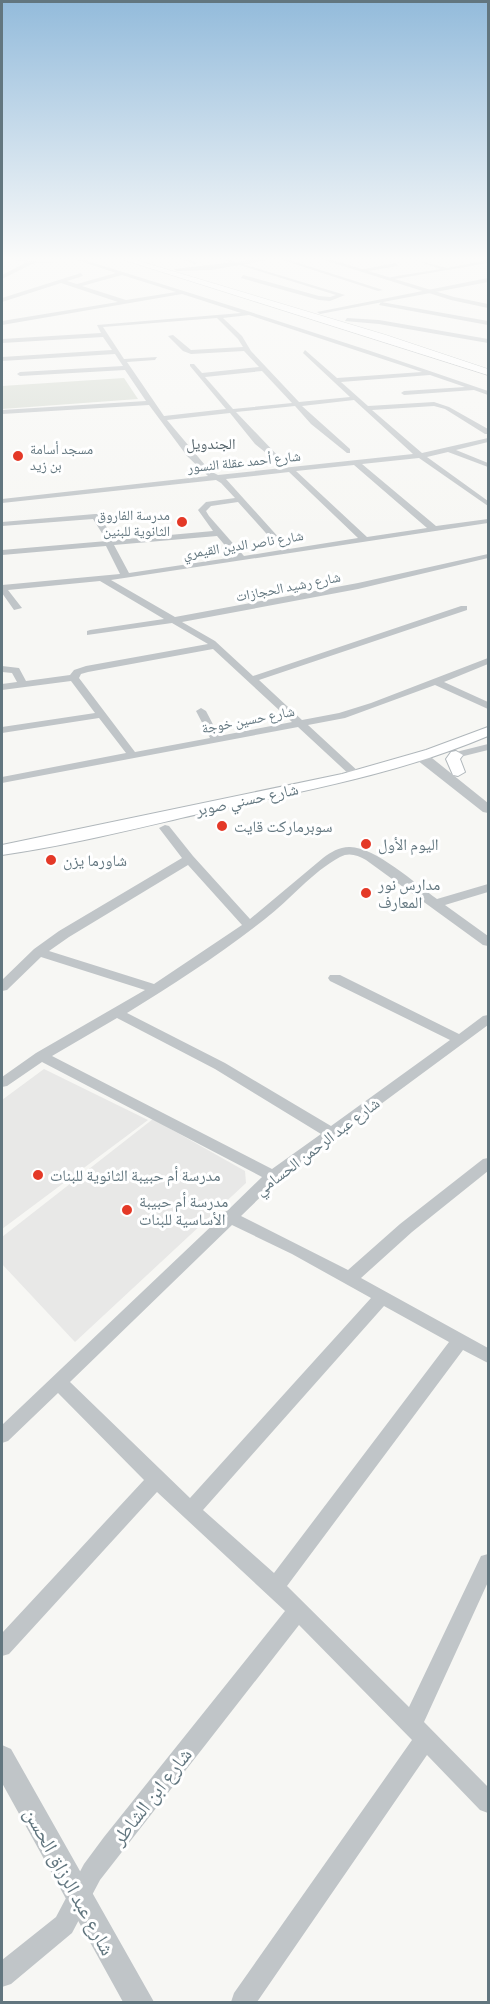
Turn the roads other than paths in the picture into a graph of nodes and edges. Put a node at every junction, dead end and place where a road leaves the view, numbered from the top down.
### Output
1 (115, 352) edge
2 (305, 352) dead end
3 (107, 353) edge
4 (250, 353) edge
5 (367, 353) edge
6 (430, 353) edge
7 (447, 353) edge
8 (155, 358) dead end
9 (2, 359) edge
10 (121, 361) junction
11 (192, 365) dead end
12 (489, 366) edge
13 (126, 368) junction
14 (263, 369) junction
15 (489, 372) edge
16 (20, 374) dead end
17 (434, 374) junction
18 (201, 375) junction
19 (335, 380) junction
20 (476, 388) junction
21 (404, 393) dead end
22 (489, 393) edge
23 (355, 398) junction
24 (150, 402) junction
25 (297, 404) junction
26 (365, 408) junction
27 (232, 411) junction
28 (2, 412) edge
29 (163, 418) junction
30 (489, 432) edge
31 (489, 440) edge
32 (450, 450) junction
33 (347, 451) dead end
34 (421, 456) junction
35 (276, 459) dead end
36 (356, 463) junction
37 (489, 465) edge
38 (291, 470) junction
39 (217, 477) junction
40 (241, 499) junction
41 (2, 501) edge
42 (489, 504) edge
43 (489, 521) edge
44 (2, 524) edge
45 (435, 530) junction
46 (219, 533) junction
47 (365, 540) junction
48 (110, 543) junction
49 (287, 551) junction
50 (2, 553) edge
51 (489, 556) edge
52 (242, 559) junction
53 (126, 576) junction
54 (104, 579) junction
55 (2, 588) edge
56 (17, 608) dead end
57 (464, 608) dead end
58 (171, 620) junction
59 (90, 633) dead end
60 (215, 646) junction
61 (489, 661) edge
62 (7, 669) edge
63 (74, 678) junction
64 (252, 679) junction
65 (436, 682) junction
66 (23, 684) junction
67 (2, 687) edge
68 (489, 706) edge
69 (201, 711) dead end
70 (101, 715) junction
71 (300, 725) junction
72 (2, 730) edge
73 (489, 731) edge
74 (218, 741) junction
75 (489, 742) edge
76 (489, 747) edge
77 (133, 756) junction
78 (436, 758) junction
79 (458, 772) joint
80 (356, 775) junction
81 (3, 780) edge
82 (489, 798) edge
83 (489, 809) edge
84 (165, 828) junction
85 (2, 850) edge
86 (189, 859) junction
87 (2, 860) edge
88 (489, 888) edge
89 (435, 904) junction
90 (249, 925) junction
91 (489, 942) edge
92 (39, 952) junction
93 (335, 978) dead end
94 (2, 987) edge
95 (156, 989) junction
96 (117, 1013) junction
97 (489, 1019) edge
98 (460, 1040) junction
99 (41, 1056) junction
100 (2, 1083) edge
101 (331, 1133) junction
102 (489, 1163) edge
103 (273, 1176) junction
104 (228, 1216) junction
105 (350, 1278) junction
106 (382, 1298) junction
107 (460, 1341) junction
108 (489, 1356) edge
109 (58, 1381) junction
110 (2, 1436) edge
111 (156, 1480) junction
112 (191, 1510) junction
113 (489, 1562) edge
114 (275, 1587) junction
115 (298, 1610) junction
116 (2, 1647) edge
117 (418, 1732) junction
118 (2, 1758) edge
119 (489, 1802) edge
120 (78, 1896) junction
121 (2, 1975) edge
122 (139, 2002) edge
123 (243, 2002) edge

1 - 10 street
2 - 19 street
3 - 9 street
4 - 14 street
5 - 17 street
6 - 15 highway
7 - 12 highway
8 - 10 street
10 - 13 street
11 - 18 street
13 - 16 street
13 - 24 street
14 - 18 street
14 - 25 street
17 - 19 street
17 - 20 street
18 - 27 street
19 - 23 street
20 - 21 street
20 - 22 street
23 - 25 street
23 - 26 street
24 - 28 street
24 - 29 street
25 - 27 street
25 - 33 street
26 - 30 street
26 - 34 street
27 - 29 street
27 - 35 street
29 - 39 street
31 - 32 street, شارع أحمد عقلة النسور
32 - 34 street, شارع أحمد عقلة النسور
32 - 37 street
34 - 36 street, شارع أحمد عقلة النسور
34 - 42 street
36 - 38 street, شارع أحمد عقلة النسور
36 - 45 street
38 - 39 street, شارع أحمد عقلة النسور
38 - 47 street
39 - 40 street
39 - 41 street, شارع أحمد عقلة النسور
40 - 46 street
40 - 49 street
43 - 45 street, شارع ناصر الدين القيمري
44 - 48 street
45 - 47 street, شارع ناصر الدين القيمري
46 - 48 street
46 - 52 street
47 - 49 street, شارع ناصر الدين القيمري
48 - 50 street
48 - 53 street
49 - 52 street, شارع ناصر الدين القيمري
51 - 58 street, شارع رشيد الحجازات
52 - 53 street, شارع ناصر الدين القيمري
53 - 54 street, شارع ناصر الدين القيمري
54 - 55 street, شارع ناصر الدين القيمري
54 - 58 street
55 - 56 street
57 - 64 street
58 - 59 street, شارع رشيد الحجازات
58 - 60 street
60 - 63 street
60 - 64 street
61 - 65 street, شارع حسين خوجة
62 - 66 street
63 - 66 street
63 - 70 street
64 - 71 street
65 - 68 street
65 - 71 street, شارع حسين خوجة
66 - 67 street
69 - 74 street
70 - 72 street
70 - 77 street
71 - 74 street, شارع حسين خوجة
71 - 80 street
73 - 78 main road, شارع حسني صوبر
74 - 77 street, شارع حسين خوجة
75 - 78 main road, شارع حسني صوبر
76 - 78 street
77 - 81 street, شارع حسين خوجة
78 - 79 main road
78 - 80 main road, شارع حسني صوبر
78 - 83 street
78 - 84 main road, شارع حسني صوبر
79 - 82 street
80 - 85 main road, شارع حسني صوبر
84 - 86 street
84 - 87 main road, شارع حسني صوبر
86 - 90 street
86 - 92 street
88 - 89 street
89 - 90 street
89 - 91 street
90 - 95 street
92 - 94 street
92 - 95 street
93 - 98 street
95 - 96 street
96 - 99 street
96 - 101 street
97 - 98 street, شارع عبد الرحمن الحسامي
98 - 101 street, شارع عبد الرحمن الحسامي
99 - 100 street
99 - 103 street
101 - 103 street, شارع عبد الرحمن الحسامي
102 - 105 street
103 - 104 street, شارع عبد الرحمن الحسامي
104 - 105 street
104 - 109 street, شارع عبد الرحمن الحسامي
105 - 106 street
106 - 107 street
106 - 112 street
107 - 108 street
107 - 114 street
109 - 110 street, شارع عبد الرحمن الحسامي
109 - 111 street
111 - 112 street
111 - 116 street
112 - 114 street
113 - 117 street
114 - 115 street
115 - 117 street
115 - 120 street, شارع ابن الشاطر
117 - 119 street
117 - 123 street
118 - 120 street, شارع عبد الرزاق الحسن
120 - 121 street, شارع ابن الشاطر
120 - 122 street, شارع عبد الرزاق الحسن

